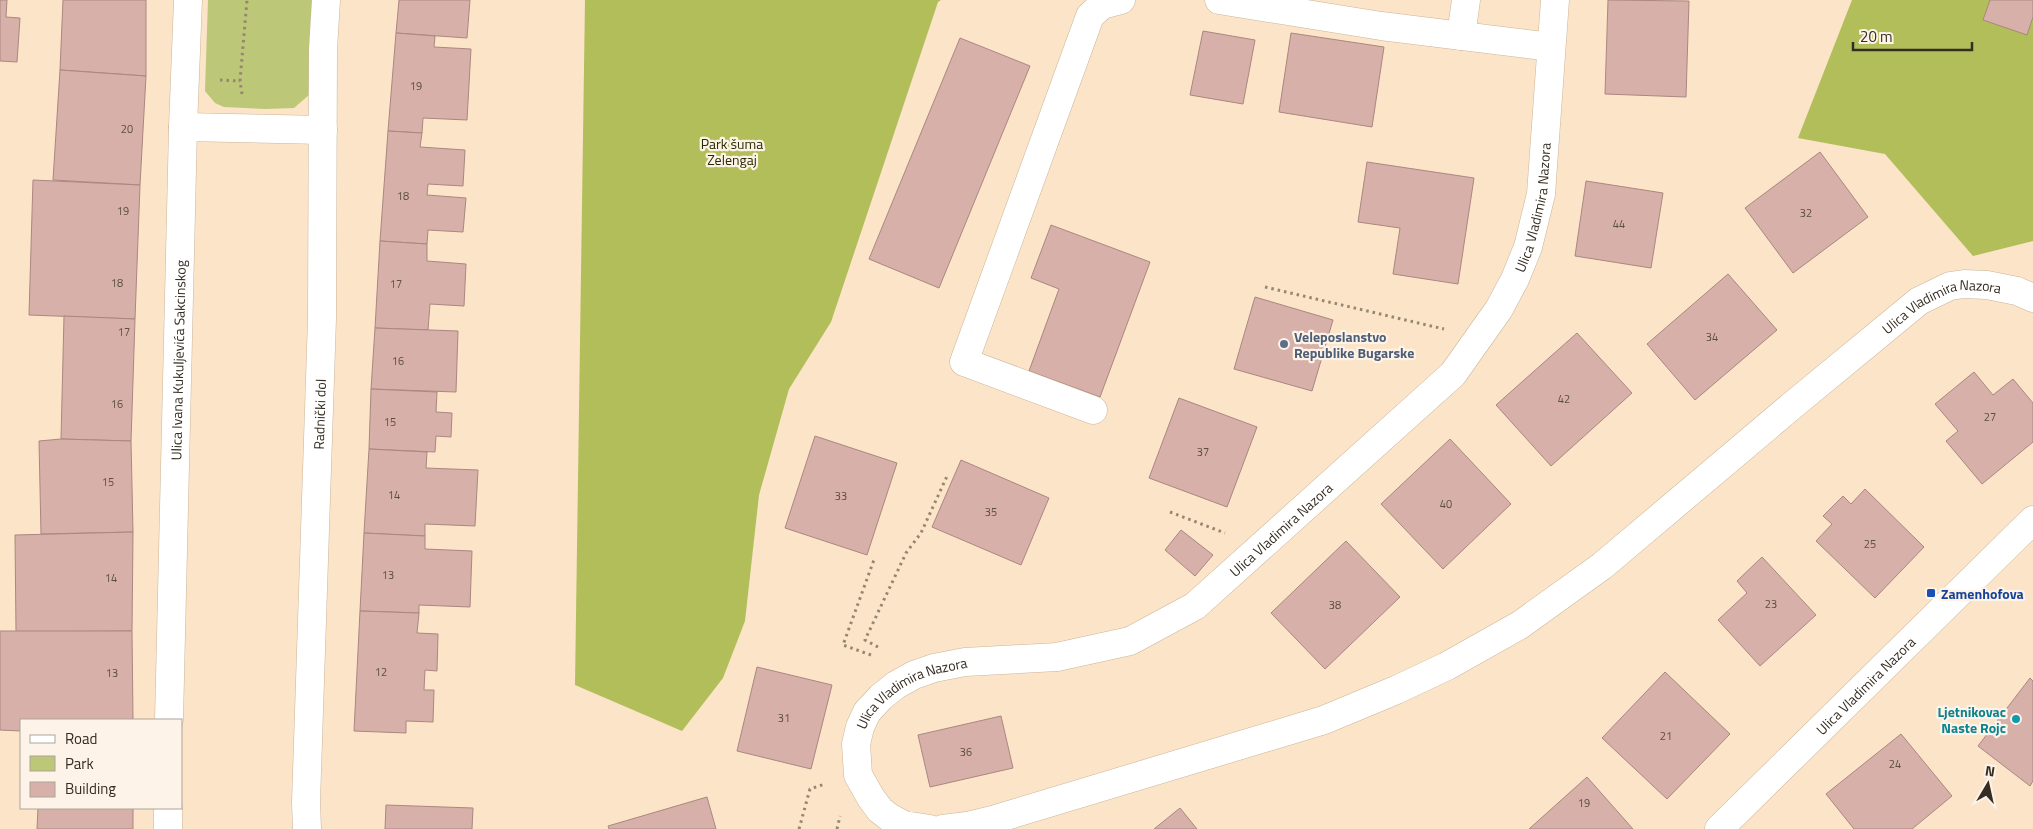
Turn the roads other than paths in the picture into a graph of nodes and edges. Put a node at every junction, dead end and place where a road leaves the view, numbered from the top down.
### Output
1 (188, 0) edge
2 (326, 0) edge
3 (1122, 0) edge
4 (1219, 0) edge
5 (1466, 0) edge
6 (1555, 0) edge
7 (1461, 36) junction
8 (1551, 47) junction
9 (183, 127) junction
10 (323, 130) junction
11 (2033, 298) edge
12 (1093, 410) dead end
13 (2033, 520) edge
14 (170, 719) edge
15 (168, 809) edge
16 (168, 829) edge
17 (307, 829) edge
18 (930, 829) edge
19 (943, 829) edge
20 (1719, 829) edge

1 - 9 street, Ulica Ivana Kukuljevića Sakcinskog
2 - 10 street, Radnički dol
3 - 12 street
4 - 7 street
5 - 7 street
6 - 8 street, Ulica Vladimira Nazora
7 - 8 street
8 - 18 street, Ulica Vladimira Nazora
9 - 10 street
9 - 14 street, Ulica Ivana Kukuljevića Sakcinskog
10 - 17 street, Radnički dol
11 - 19 street, Ulica Vladimira Nazora
13 - 20 street, Ulica Vladimira Nazora
15 - 16 street

